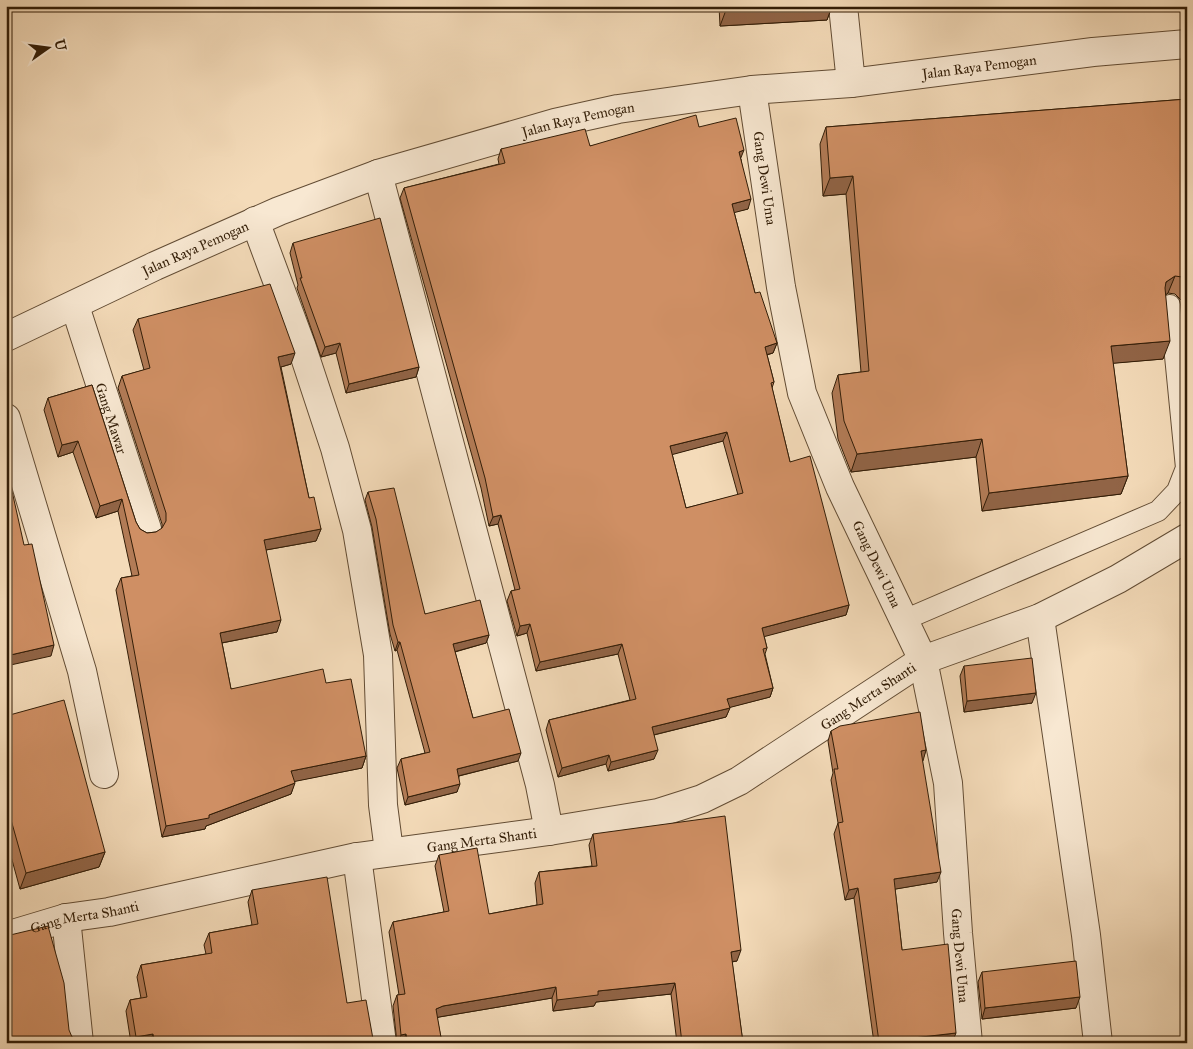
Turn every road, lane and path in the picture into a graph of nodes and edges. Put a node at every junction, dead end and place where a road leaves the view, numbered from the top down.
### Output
1 (843, 6) edge
2 (1187, 44) edge
3 (851, 83) junction
4 (752, 90) junction
5 (378, 174) junction
6 (255, 221) junction
7 (1170, 305) edge
8 (75, 306) junction
9 (6, 337) edge
10 (6, 418) edge
11 (146, 529) dead end
12 (1187, 538) edge
13 (1040, 618) junction
14 (904, 620) junction
15 (923, 660) junction
16 (104, 774) dead end
17 (548, 827) junction
18 (388, 846) junction
19 (357, 856) junction
20 (66, 918) junction
21 (6, 936) edge
22 (79, 1043) edge
23 (382, 1043) edge
24 (968, 1043) edge
25 (1098, 1043) edge

1 - 3 street
2 - 3 street, Jalan Raya Pemogan
3 - 4 street, Jalan Raya Pemogan
4 - 5 street, Jalan Raya Pemogan
4 - 14 street, Gang Dewi Uma
5 - 6 street, Jalan Raya Pemogan
5 - 17 street
6 - 8 street, Jalan Raya Pemogan
6 - 18 street
7 - 14 lane
8 - 9 street, Jalan Raya Pemogan
8 - 11 street, Gang Mawar
10 - 16 street
12 - 13 street, Gang Merta Shanti
13 - 15 street, Gang Merta Shanti
13 - 25 street
14 - 15 street, Gang Dewi Uma
15 - 17 street, Gang Merta Shanti
15 - 24 street, Gang Dewi Uma
17 - 18 street, Gang Merta Shanti
18 - 19 street, Gang Merta Shanti
19 - 20 street, Gang Merta Shanti
19 - 23 street
20 - 21 street, Gang Merta Shanti
20 - 22 street

